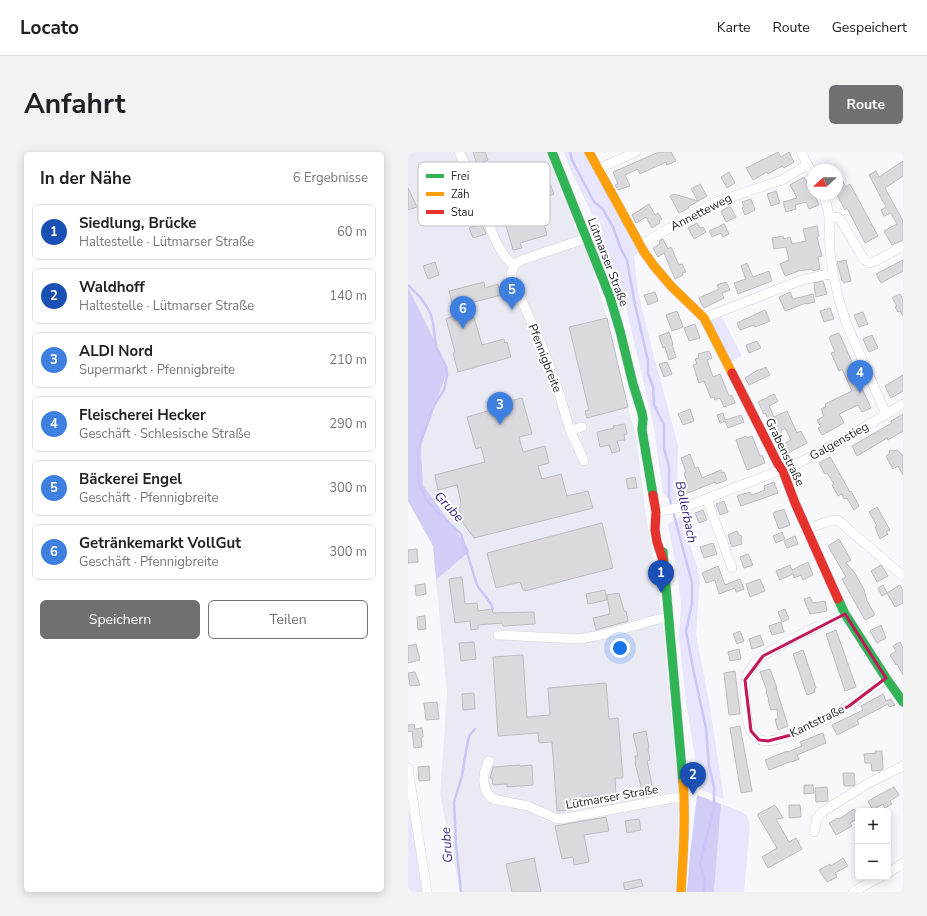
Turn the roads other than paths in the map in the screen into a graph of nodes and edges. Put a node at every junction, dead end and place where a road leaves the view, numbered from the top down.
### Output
1 (459, 152) edge
2 (552, 152) edge
3 (589, 152) edge
4 (636, 152) edge
5 (801, 152) edge
6 (464, 162) edge
7 (807, 165) joint
8 (598, 169) junction
9 (824, 200) edge
10 (829, 217) junction
11 (490, 226) edge
12 (586, 238) junction
13 (640, 245) junction
14 (903, 246) edge
15 (514, 265) junction
16 (833, 273) junction
17 (704, 318) junction
18 (903, 404) edge
19 (886, 414) junction
20 (582, 427) dead end
21 (570, 430) junction
22 (584, 460) dead end
23 (783, 472) junction
24 (707, 499) junction
25 (660, 511) junction
26 (806, 529) junction
27 (732, 568) dead end
28 (903, 576) edge
29 (844, 614) junction
30 (668, 618) junction
31 (498, 635) dead end
32 (886, 678) junction
33 (903, 702) edge
34 (489, 761) dead end
35 (903, 766) edge
36 (408, 768) edge
37 (684, 798) junction
38 (814, 832) dead end
39 (903, 864) edge
40 (891, 871) edge
41 (875, 880) edge
42 (427, 892) edge
43 (681, 892) edge
44 (853, 892) edge

1 - 6 street
2 - 12 main road, Lütmarser Straße
3 - 8 main road, Grabenstraße
4 - 8 street
5 - 7 street
7 - 13 street, Annetteweg
8 - 13 main road, Grabenstraße
9 - 10 street
10 - 14 street
10 - 16 street
11 - 15 street
12 - 15 street
12 - 25 main road, Lütmarser Straße
13 - 17 main road, Grabenstraße
15 - 21 street, Pfennigbreite
16 - 17 street
16 - 19 street
17 - 23 main road, Grabenstraße
18 - 19 street, Galgenstieg
19 - 23 street, Galgenstieg
20 - 21 street
21 - 22 street, Pfennigbreite
23 - 24 street, Galgenstieg
23 - 26 main road, Grabenstraße
24 - 25 street, Galgenstieg
24 - 27 street
25 - 30 main road, Lütmarser Straße
26 - 28 street
26 - 29 main road, Grabenstraße
29 - 32 main road, Grabenstraße
29 - 32 street, Kantstraße
30 - 31 street
30 - 37 main road, Lütmarser Straße
32 - 33 main road, Grabenstraße
34 - 37 street, Lütmarser Straße
35 - 38 street
36 - 42 street
37 - 43 main road, Lütmarser Straße
39 - 40 street
41 - 44 street

